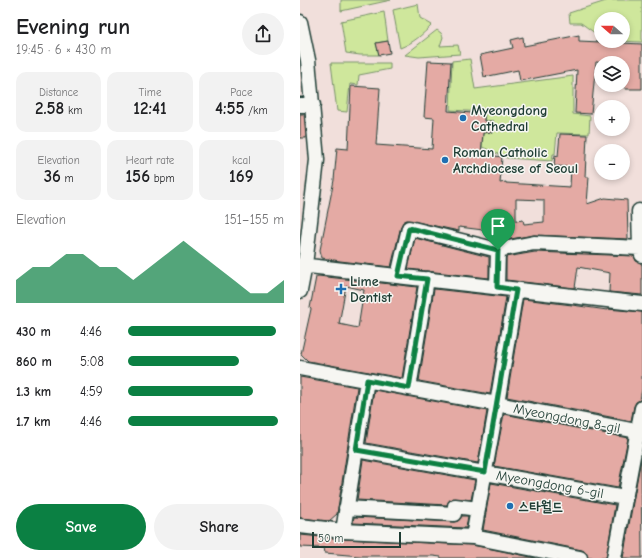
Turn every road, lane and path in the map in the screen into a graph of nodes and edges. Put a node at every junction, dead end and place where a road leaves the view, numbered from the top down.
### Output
1 (301, 29) edge
2 (306, 105) edge
3 (639, 211) dead end
4 (498, 250) junction
5 (641, 252) edge
6 (303, 265) edge
7 (398, 276) junction
8 (427, 279) junction
9 (497, 287) junction
10 (516, 290) junction
11 (300, 291) edge
12 (642, 304) edge
13 (300, 368) edge
14 (367, 380) junction
15 (409, 388) junction
16 (497, 404) junction
17 (642, 408) edge
18 (640, 432) edge
19 (356, 450) junction
20 (485, 472) junction
21 (625, 498) junction
22 (346, 508) junction
23 (478, 509) junction
24 (300, 526) edge
25 (343, 531) junction
26 (473, 537) junction
27 (580, 558) edge
28 (614, 558) edge

1 - 2 street
2 - 6 street
3 - 5 street
4 - 5 street
4 - 7 street
4 - 9 street
6 - 7 street
6 - 11 street
7 - 8 street
8 - 9 street
8 - 15 street
9 - 10 street
10 - 12 street
10 - 16 street, Myeongdong 8-gil
13 - 14 street, Myeongdong 8-gil
14 - 15 street, Myeongdong 8-gil
14 - 19 street
15 - 16 street, Myeongdong 8-gil
16 - 18 street, Myeongdong 8-gil
16 - 20 street, Myeongdong 8-gil
17 - 18 street, Myeongdong 8-gil
18 - 21 street, Myeongdong 8-gil
19 - 20 street, Myeongdong 6-gil
19 - 22 street
20 - 21 street, Myeongdong 6-gil
20 - 23 street, Myeongdong 8-gil
21 - 28 street, Myeongdong 8-gil
22 - 23 street
22 - 25 street
23 - 26 street, Myeongdong 8-gil
24 - 25 street
25 - 26 street
26 - 27 street

